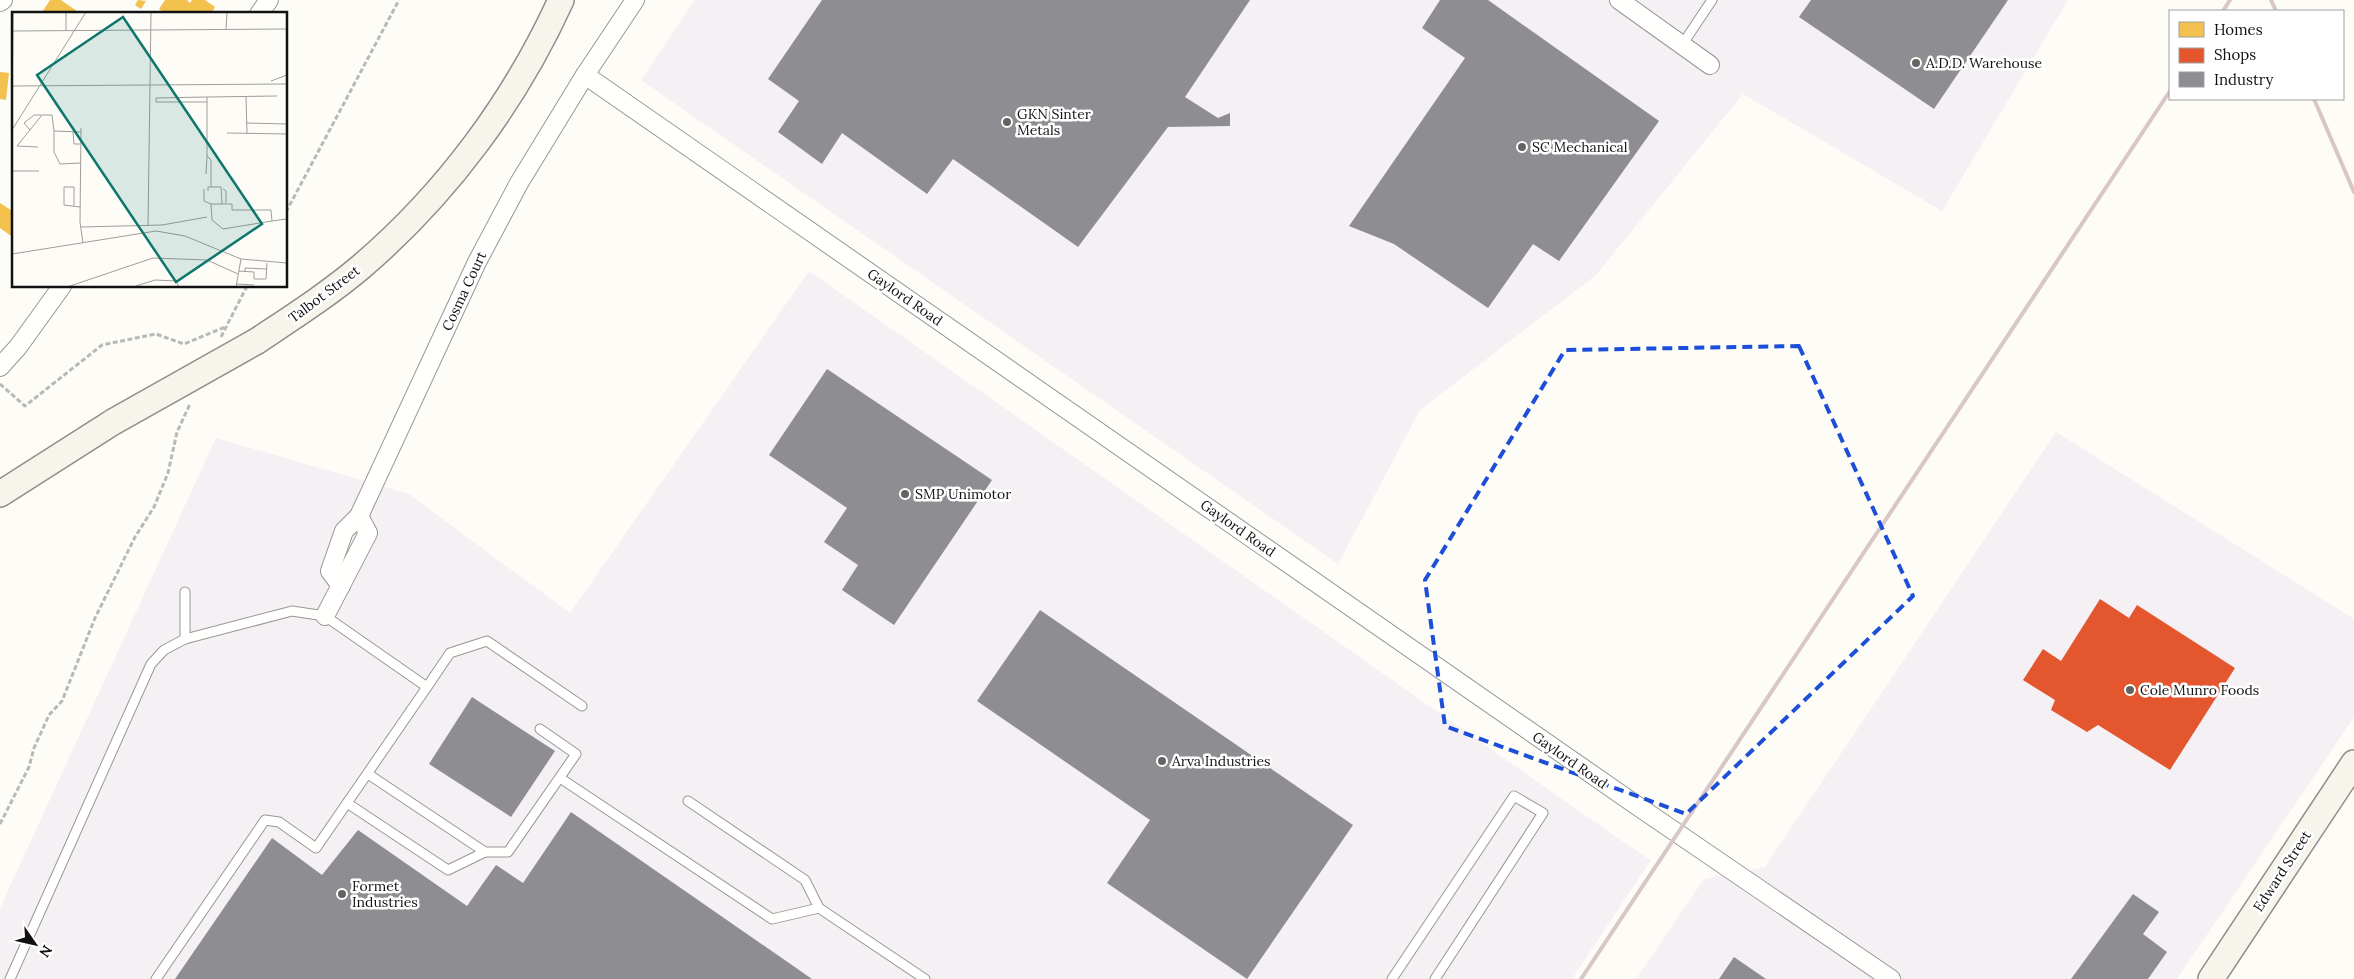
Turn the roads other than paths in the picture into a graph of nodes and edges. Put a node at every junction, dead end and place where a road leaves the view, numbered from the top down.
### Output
1 (269, 0) edge
2 (561, 0) edge
3 (635, 0) edge
4 (1619, 0) edge
5 (1712, 0) edge
6 (260, 12) edge
7 (1682, 45) junction
8 (1710, 65) dead end
9 (585, 75) junction
10 (61, 288) edge
11 (0, 367) edge
12 (0, 494) edge
13 (185, 592) dead end
14 (325, 616) junction
15 (185, 638) junction
16 (427, 687) junction
17 (582, 706) dead end
18 (540, 729) dead end
19 (2354, 762) edge
20 (368, 774) junction
21 (560, 778) junction
22 (688, 801) dead end
23 (347, 803) junction
24 (485, 852) junction
25 (820, 908) junction
26 (10, 979) edge
27 (156, 979) edge
28 (925, 979) edge
29 (1392, 979) edge
30 (1435, 979) edge
31 (1891, 979) edge
32 (2211, 979) edge

1 - 6 street
2 - 12 main road, Talbot Street, bridge
3 - 9 street, Cosma Court
4 - 7 street
5 - 7 lane
7 - 8 street
9 - 14 street, Cosma Court
9 - 31 street, Gaylord Road
10 - 11 street
13 - 15 lane
14 - 15 lane
14 - 16 lane
15 - 26 lane
16 - 17 lane
16 - 20 lane
18 - 21 lane
19 - 32 main road, Edward Street
20 - 23 lane
20 - 24 lane
21 - 24 lane
21 - 25 lane
22 - 25 lane
23 - 24 lane
23 - 27 lane
25 - 28 lane
29 - 30 lane

